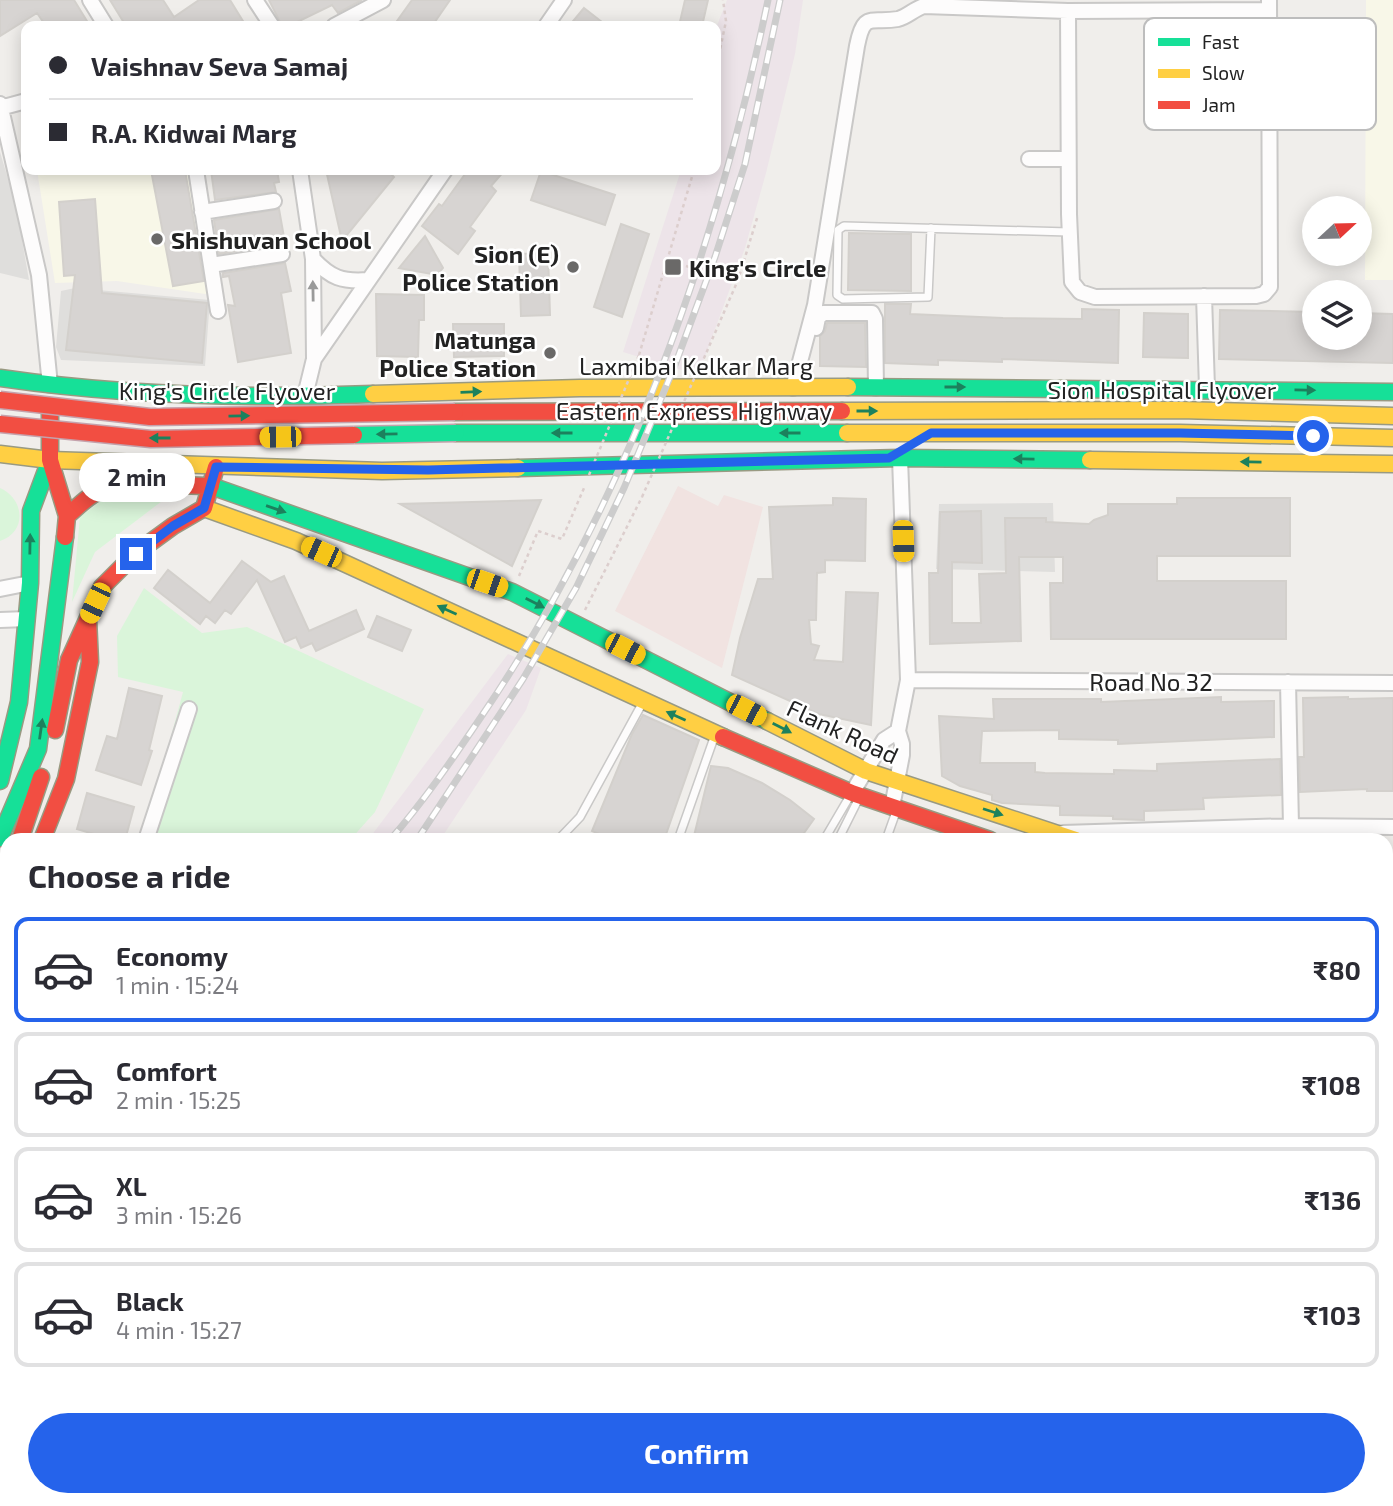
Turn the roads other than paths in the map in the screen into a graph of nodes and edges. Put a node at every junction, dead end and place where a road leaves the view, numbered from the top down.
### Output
1 (90, 0) edge
2 (256, 0) edge
3 (383, 0) edge
4 (564, 0) edge
5 (1269, 5) edge
6 (1068, 11) junction
7 (103, 21) edge
8 (269, 21) edge
9 (343, 21) edge
10 (549, 21) edge
11 (21, 103) edge
12 (1, 107) edge
13 (1269, 130) edge
14 (1029, 159) dead end
15 (1069, 159) junction
16 (197, 175) edge
17 (301, 175) edge
18 (442, 175) edge
19 (274, 201) dead end
20 (202, 212) junction
21 (931, 229) junction
22 (1069, 232) junction
23 (282, 254) dead end
24 (313, 259) junction
25 (211, 265) junction
26 (368, 280) junction
27 (1204, 296) junction
28 (218, 311) dead end
29 (314, 359) junction
30 (0, 378) edge
31 (50, 385) junction
32 (798, 387) junction
33 (577, 388) junction
34 (881, 388) junction
35 (1207, 388) junction
36 (1393, 392) edge
37 (305, 396) junction
38 (0, 400) edge
39 (931, 411) junction
40 (455, 412) joint
41 (505, 412) junction
42 (1393, 416) edge
43 (0, 424) edge
44 (456, 433) joint
45 (504, 433) junction
46 (931, 433) junction
47 (1393, 438) edge
48 (0, 454) edge
49 (895, 458) junction
50 (50, 460) junction
51 (1393, 464) edge
52 (216, 467) junction
53 (584, 471) junction
54 (211, 486) junction
55 (204, 508) junction
56 (67, 516) junction
57 (30, 583) junction
58 (0, 589) edge
59 (88, 618) junction
60 (27, 619) junction
61 (0, 620) edge
62 (908, 680) junction
63 (1288, 682) junction
64 (1393, 683) edge
65 (643, 702) junction
66 (189, 709) dead end
67 (898, 731) junction
68 (715, 733) junction
69 (866, 771) junction
70 (0, 781) edge
71 (897, 781) junction
72 (856, 794) junction
73 (895, 808) junction
74 (1291, 826) junction
75 (1393, 827) edge
76 (2, 833) edge
77 (22, 833) edge
78 (45, 833) edge
79 (148, 833) edge
80 (565, 833) edge
81 (680, 833) edge
82 (829, 833) edge
83 (841, 833) edge
84 (888, 833) edge
85 (968, 833) edge
86 (1058, 833) joint

1 - 7 street
2 - 8 street
3 - 9 street
4 - 10 street
5 - 6 street
6 - 15 street
6 - 32 street
11 - 12 street
12 - 31 street
13 - 27 street
14 - 15 street
15 - 22 street
16 - 20 street
17 - 24 street
18 - 26 street
19 - 20 street
20 - 25 street
21 - 21 lane
21 - 22 lane
22 - 27 street
23 - 25 street
24 - 26 street
29 -> 24 street
25 - 28 street
26 - 29 street
27 - 35 street
29 - 37 street
30 - 31 main road, Laxmibai Kelkar Marg
31 - 37 main road, Laxmibai Kelkar Marg
31 - 50 main road
32 - 33 main road, Laxmibai Kelkar Marg
32 - 34 main road, Laxmibai Kelkar Marg
32 - 34 street
37 -> 33 main road, Laxmibai Kelkar Marg
33 - 41 main road
34 -> 35 main road, Laxmibai Kelkar Marg
34 - 39 main road
35 -> 36 main road, Laxmibai Kelkar Marg
38 -> 40 main road, King's Circle Flyover, bridge
41 -> 39 main road, Eastern Express Highway
39 - 42 main road, Sion Hospital Flyover
40 - 41 main road, Eastern Express Highway
44 -> 43 main road, King's Circle Flyover, bridge
44 - 45 main road, Eastern Express Highway
46 -> 45 main road, Eastern Express Highway
45 - 53 main road
46 - 47 main road, Sion Hospital Flyover
46 - 49 main road
48 - 50 main road
51 -> 49 main road
49 - 53 main road
49 - 62 street
50 - 52 main road
50 - 56 main road
57 -> 50 main road
52 - 53 main road
52 - 54 main road
54 - 55 main road
54 - 56 main road, Flank Road
54 -> 69 main road, Flank Road
55 - 59 main road
65 -> 55 main road
76 -> 56 main road
57 - 58 street
57 - 60 main road
59 - 77 main road
59 - 78 main road
60 - 61 street
60 - 70 main road
62 - 63 street, Road No 32
62 - 67 street
63 - 64 street, Road No 32
63 - 74 street
68 -> 65 main road
65 - 80 lane
66 - 79 street
67 - 69 street
67 - 71 street
68 - 72 main road
68 - 81 lane
69 - 71 main road, Flank Road
69 - 72 street
71 - 73 street
71 -> 86 main road, Flank Road
72 - 73 main road
72 - 82 lane
72 - 83 lane
73 - 84 lane
73 - 85 main road
74 - 75 street
74 - 86 street

